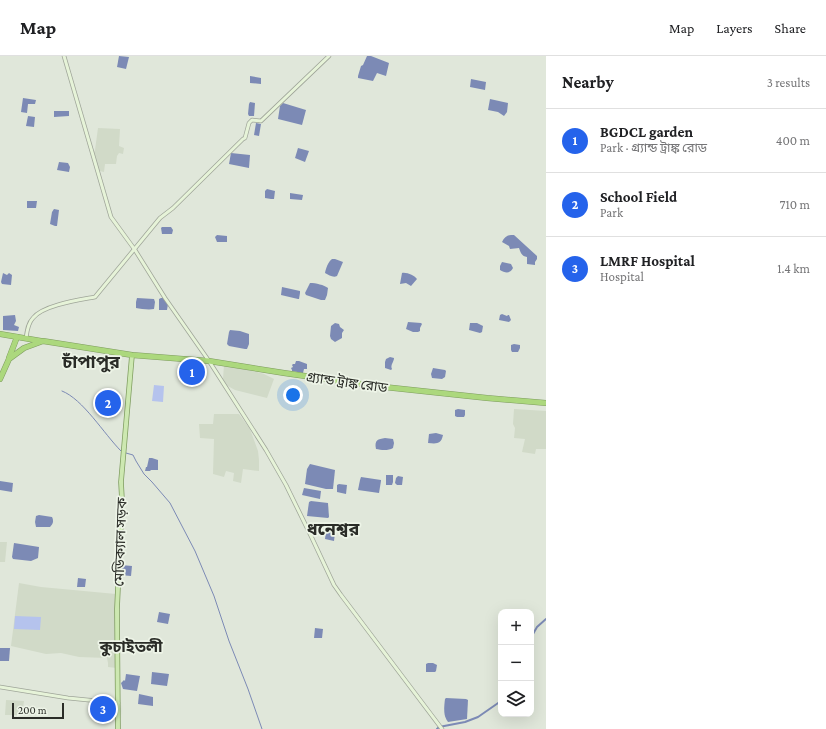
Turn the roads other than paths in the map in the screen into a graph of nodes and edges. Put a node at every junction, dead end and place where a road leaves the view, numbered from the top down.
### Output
1 (64, 56) edge
2 (329, 56) edge
3 (135, 250) junction
4 (0, 334) edge
5 (17, 337) junction
6 (26, 338) junction
7 (43, 341) junction
8 (132, 355) junction
9 (9, 359) junction
10 (209, 361) junction
11 (0, 380) edge
12 (546, 403) edge
13 (0, 687) edge
14 (118, 703) junction
15 (118, 729) edge
16 (442, 729) edge

1 - 3 main road
2 - 3 main road
3 - 6 main road
3 - 10 main road
4 - 5 highway
5 - 6 highway
5 - 9 highway
6 - 7 highway
7 - 8 highway, গ্র্যান্ড ট্রাঙ্ক রোড
7 - 9 highway, গ্র্যান্ড ট্রাঙ্ক রোড
8 - 10 highway, গ্র্যান্ড ট্রাঙ্ক রোড
8 - 14 main road, মেডিক্যাল সড়ক
9 - 11 highway
10 - 12 highway, গ্র্যান্ড ট্রাঙ্ক রোড
10 - 16 main road
13 - 14 main road
14 - 15 main road, মেডিক্যাল সড়ক

